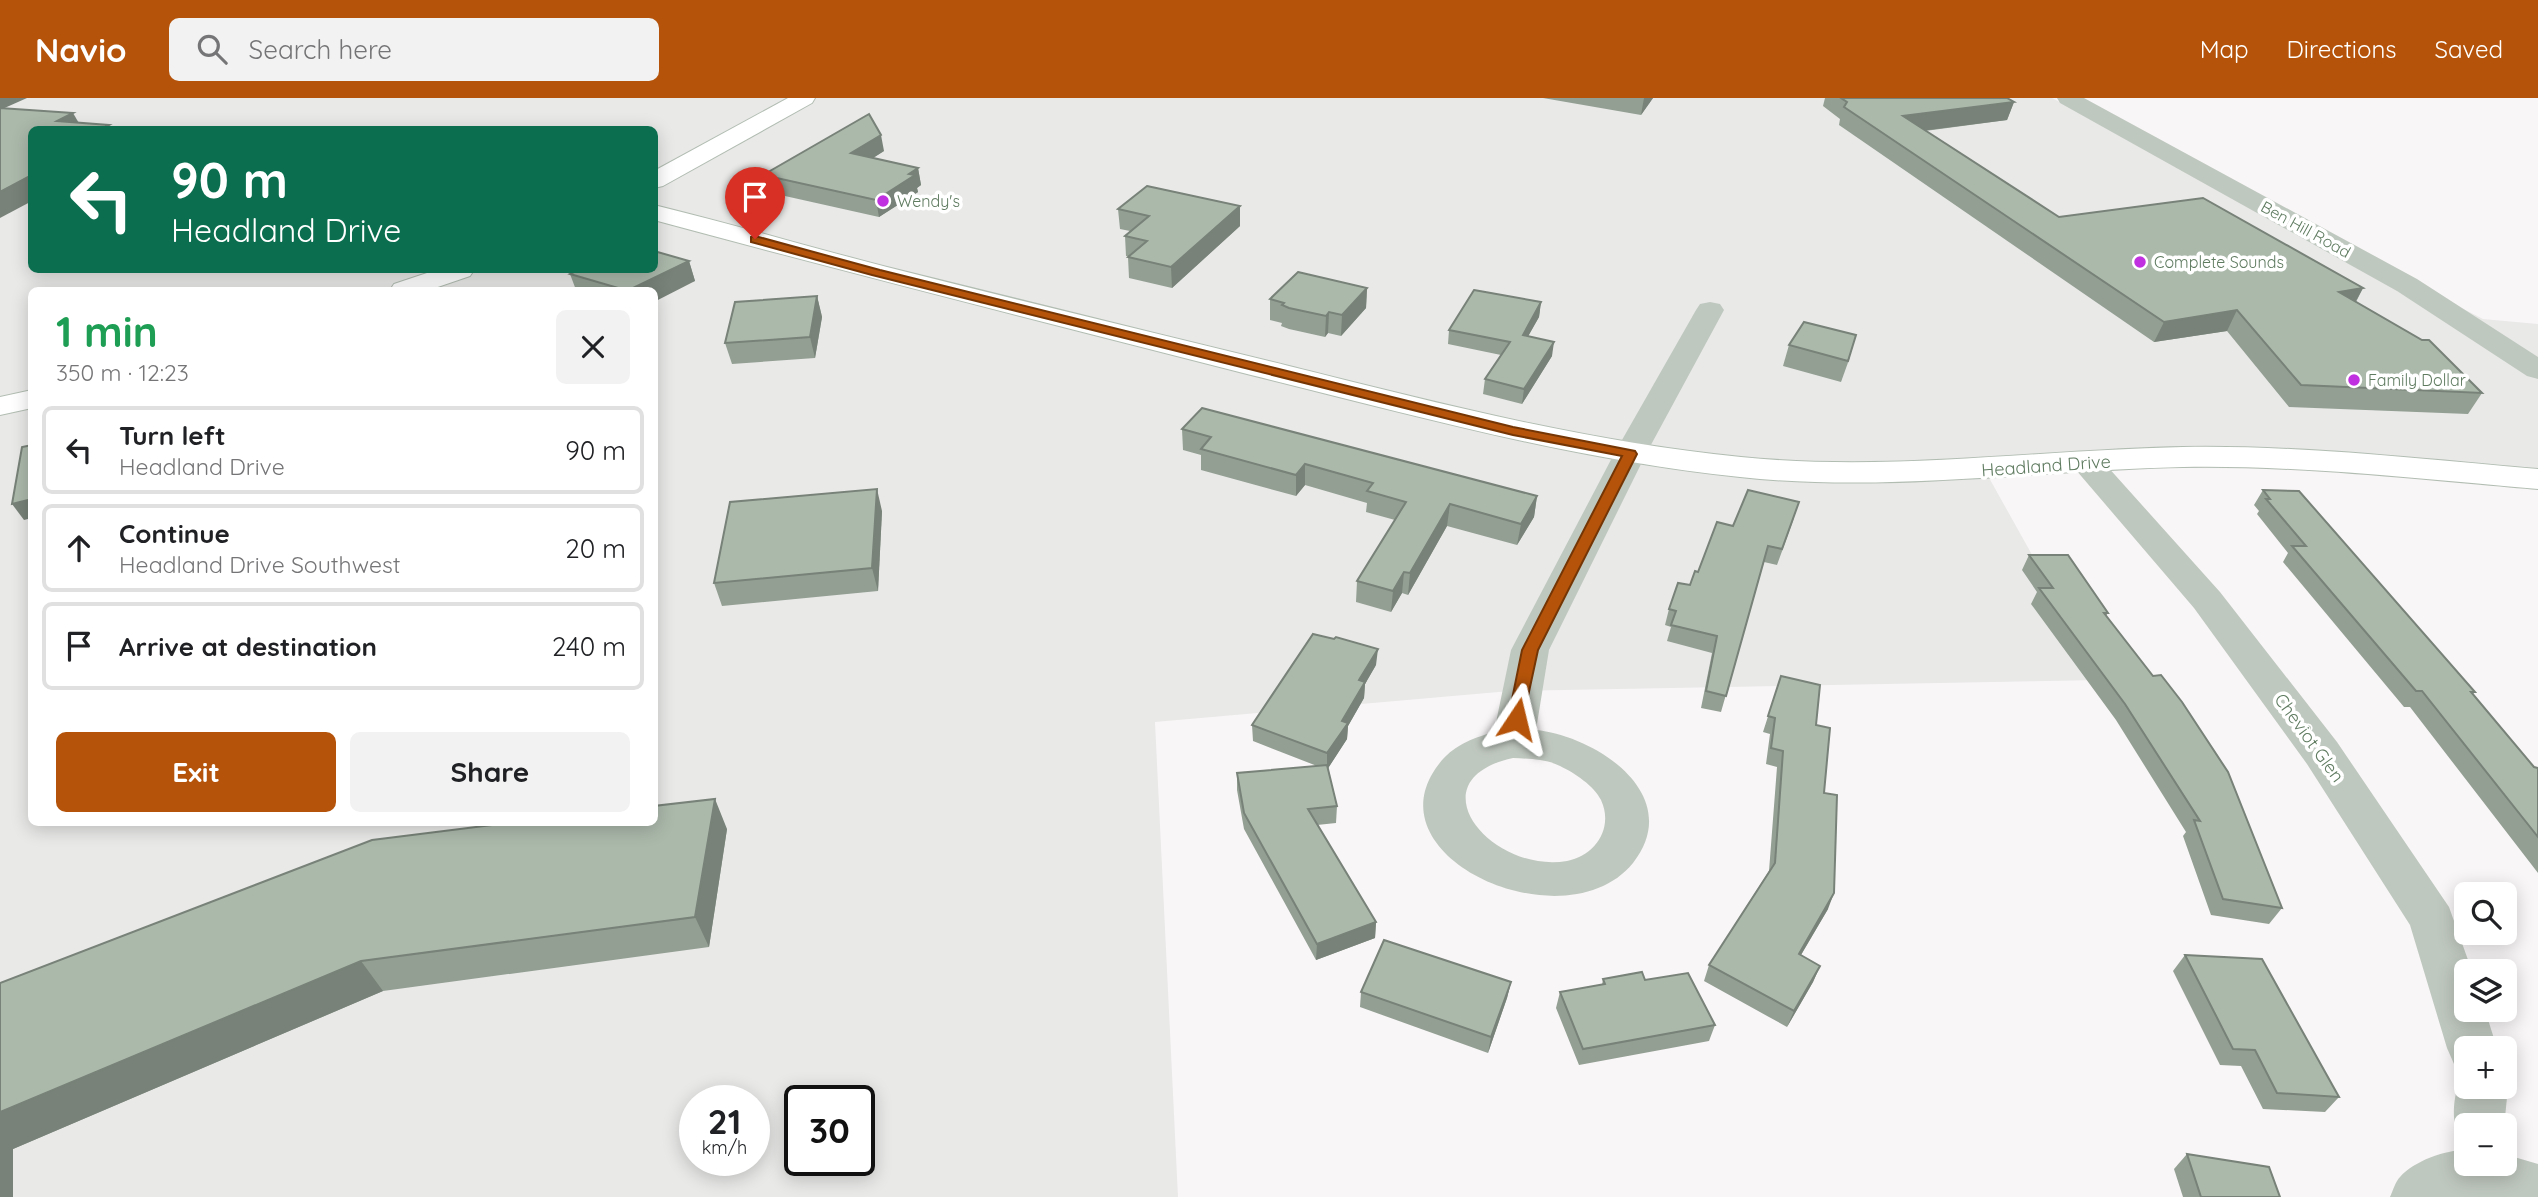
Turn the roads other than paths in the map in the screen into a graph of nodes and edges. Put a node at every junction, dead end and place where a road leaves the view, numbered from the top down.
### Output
1 (804, 98) edge
2 (2068, 98) edge
3 (658, 179) edge
4 (658, 213) edge
5 (452, 273) edge
6 (412, 287) edge
7 (1710, 310) dead end
8 (2538, 370) edge
9 (28, 400) edge
10 (0, 406) edge
11 (1630, 454) junction
12 (2086, 463) junction
13 (2538, 479) edge
14 (1513, 743) dead end
15 (2468, 1036) edge
16 (2454, 1173) edge
17 (2505, 1176) edge
18 (2538, 1190) edge
19 (2418, 1197) edge

1 - 3 main road
2 - 8 street, Ben Hill Road
4 - 11 main road, Headland Drive
5 - 6 main road
7 - 11 street
9 - 10 main road
11 - 12 main road, Headland Drive
11 - 14 street
12 - 13 main road, Headland Drive
12 - 15 street, Cheviot Glen
16 - 19 street
17 - 18 street

